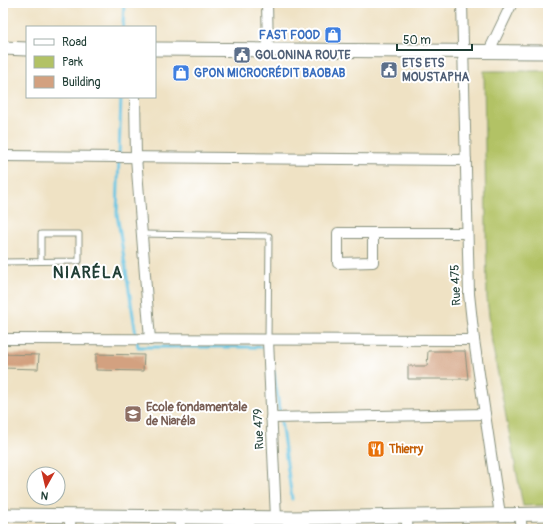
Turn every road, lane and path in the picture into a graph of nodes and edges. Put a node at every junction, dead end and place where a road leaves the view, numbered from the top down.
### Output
1 (267, 3) edge
2 (462, 3) edge
3 (512, 3) edge
4 (3, 48) edge
5 (26, 49) edge
6 (156, 49) edge
7 (268, 50) junction
8 (463, 51) junction
9 (489, 51) junction
10 (548, 52) edge
11 (136, 98) edge
12 (3, 156) edge
13 (136, 157) junction
14 (466, 160) junction
15 (141, 234) junction
16 (373, 234) junction
17 (467, 234) junction
18 (41, 261) junction
19 (3, 262) edge
20 (3, 339) edge
21 (150, 340) junction
22 (268, 340) junction
23 (474, 340) junction
24 (485, 414) junction
25 (271, 418) junction
26 (3, 514) edge
27 (520, 514) junction
28 (548, 514) edge
29 (500, 515) junction
30 (69, 516) junction
31 (178, 516) junction
32 (276, 518) junction
33 (293, 523) edge
34 (407, 523) edge
35 (71, 529) edge
36 (181, 529) edge
37 (522, 529) edge

1 - 7 street
2 - 8 street, Rue 475
3 - 9 street
4 - 5 street
6 - 7 street
7 - 8 street
8 - 9 street
8 - 14 street, Rue 475
9 - 10 street
11 - 13 street
12 - 13 street
13 - 14 street
13 - 15 street
14 - 17 street, Rue 475
15 - 21 street
15 - 22 lane
16 - 16 street
16 - 17 street
17 - 23 street, Rue 475
18 - 18 lane
18 - 19 lane
20 - 21 street
21 - 22 street
22 - 23 street
22 - 25 street, Rue 479
23 - 24 street, Rue 475
24 - 25 street
24 - 29 street, Rue 475
25 - 32 street, Rue 479
26 - 30 street
27 - 28 street
27 - 29 street
27 - 37 street
29 - 34 street
30 - 31 street
30 - 35 street
31 - 32 street
31 - 36 street
32 - 33 street
33 - 34 street

